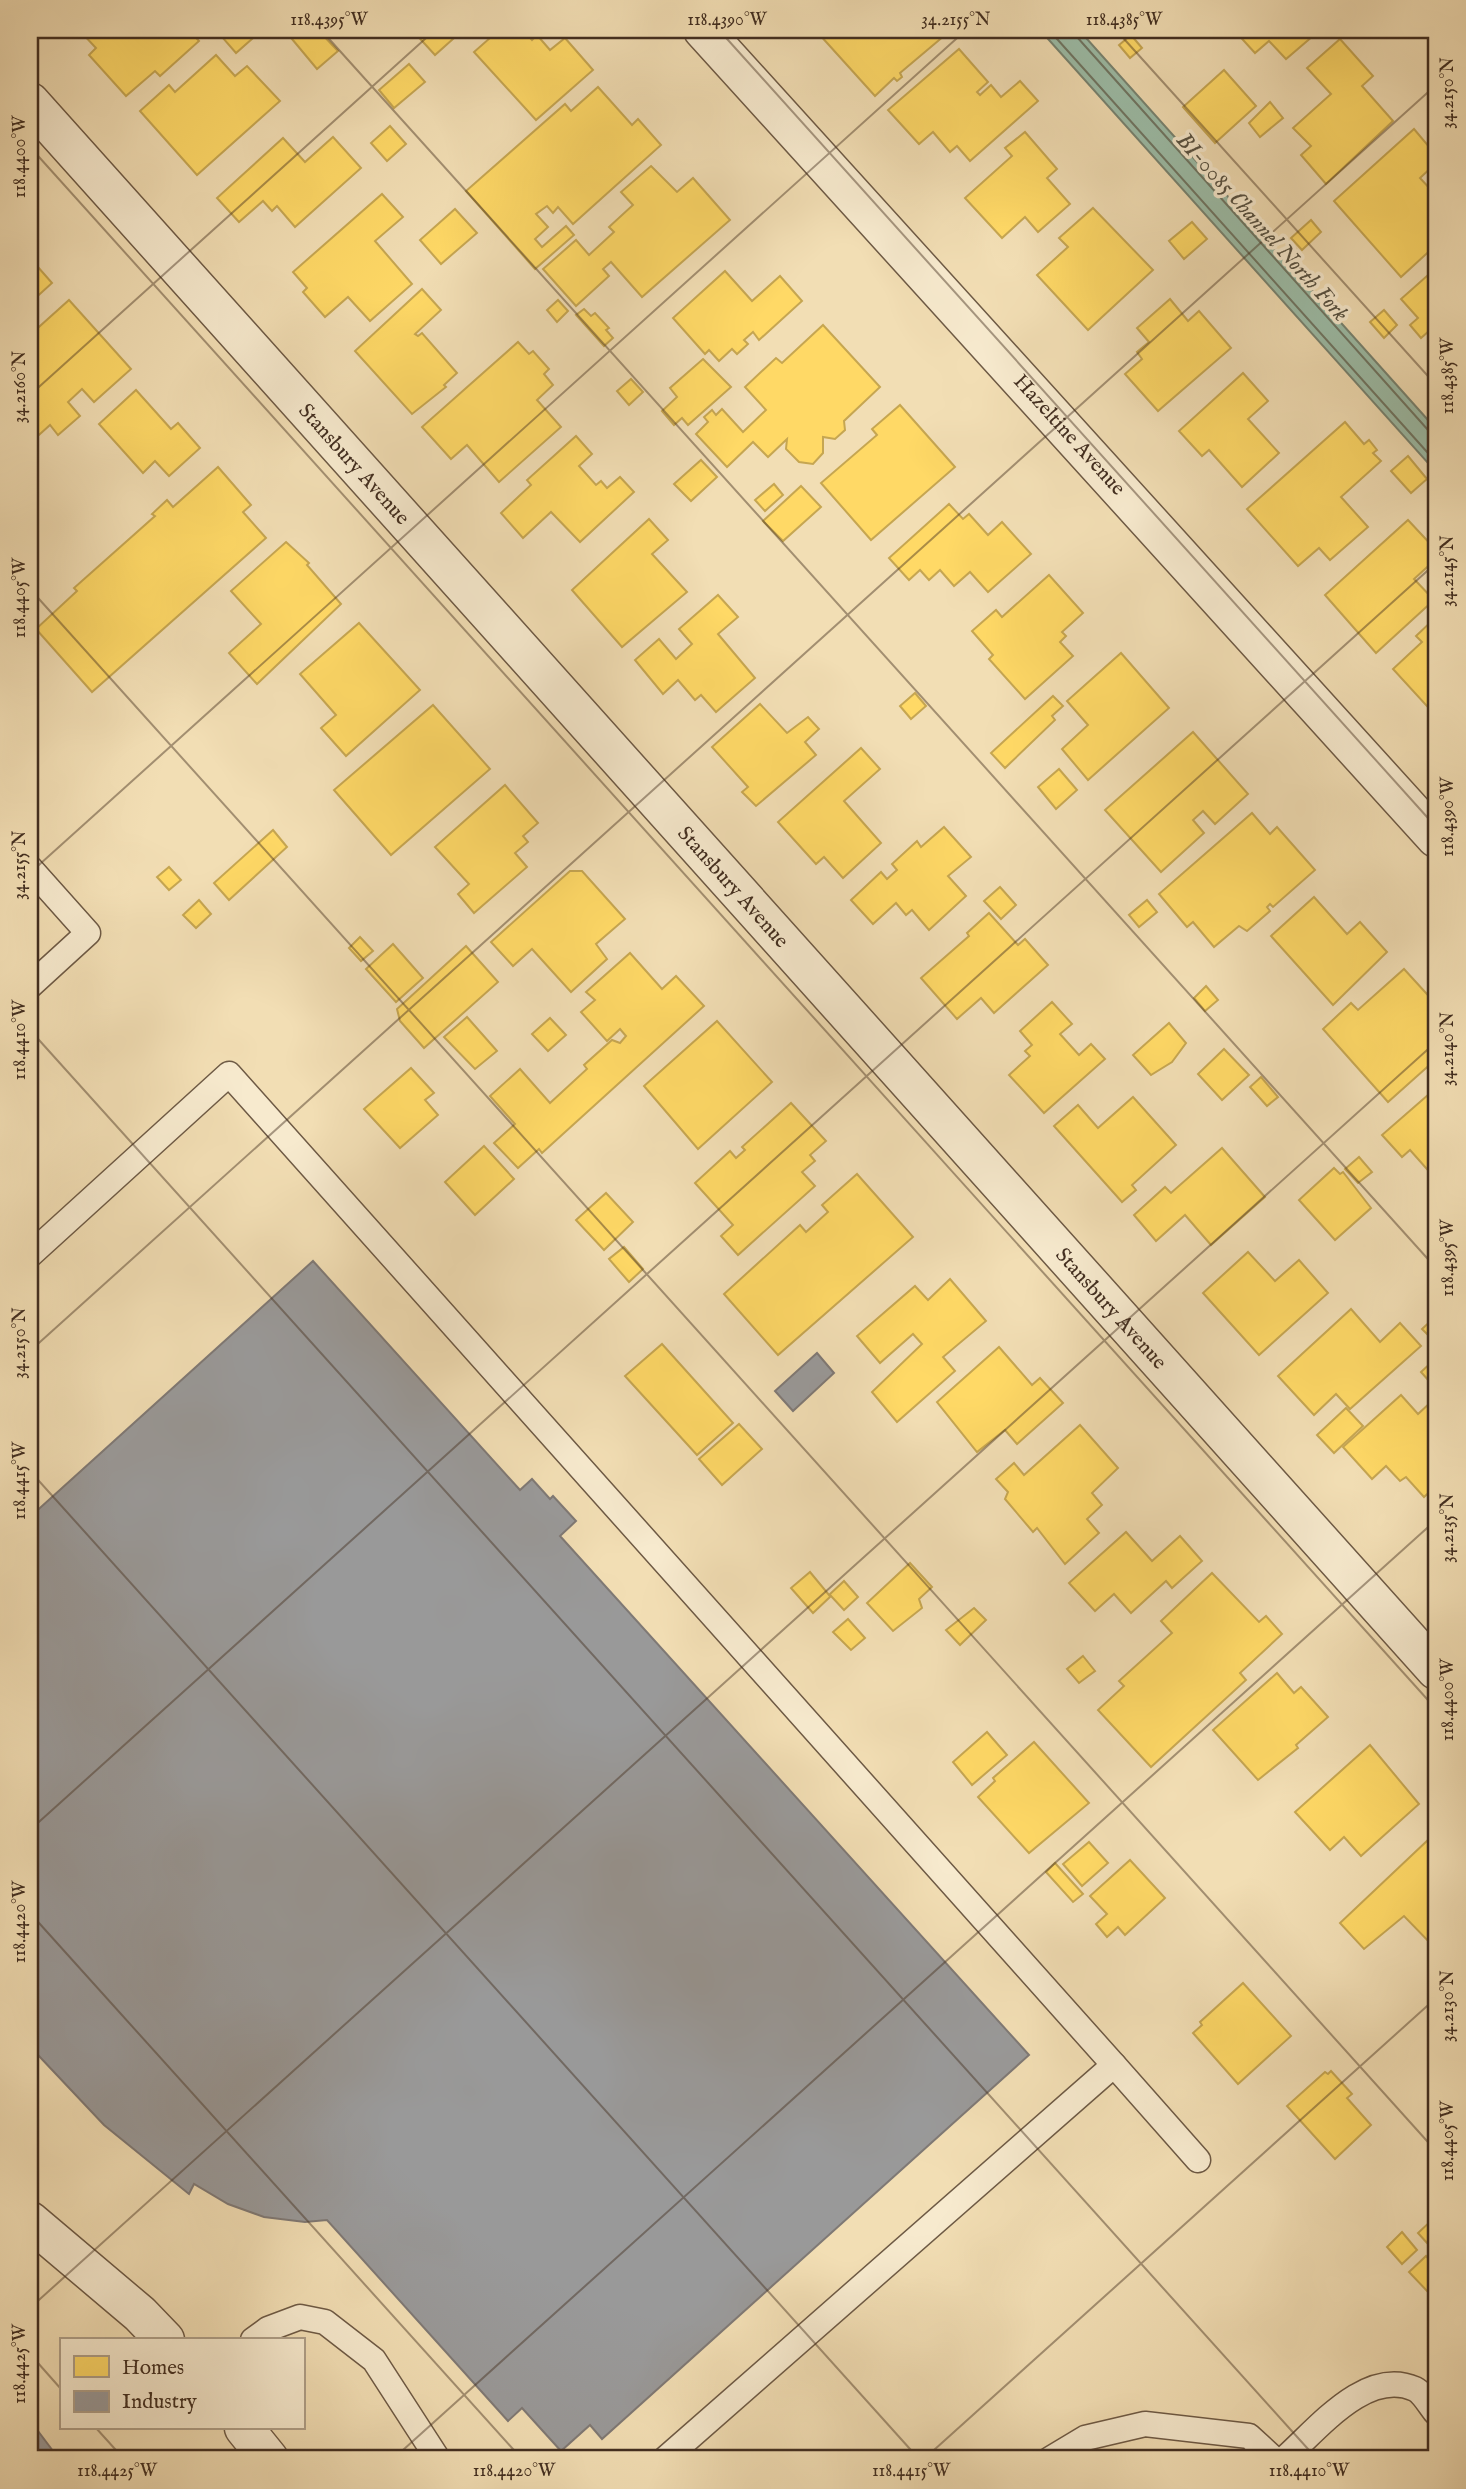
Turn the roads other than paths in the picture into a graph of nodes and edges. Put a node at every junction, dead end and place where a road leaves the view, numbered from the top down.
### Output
1 (703, 30) edge
2 (30, 102) edge
3 (1436, 838) edge
4 (30, 868) edge
5 (30, 986) edge
6 (30, 1255) edge
7 (1436, 1670) edge
8 (1114, 2065) junction
9 (1198, 2160) dead end
10 (30, 2221) edge
11 (163, 2338) edge
12 (256, 2338) edge
13 (1436, 2413) edge
14 (246, 2430) edge
15 (269, 2459) edge
16 (438, 2459) edge
17 (665, 2459) edge
18 (1050, 2459) edge
19 (1274, 2459) edge
20 (1284, 2459) edge

1 - 3 street, Hazeltine Avenue
2 - 7 street, Stansbury Avenue
4 - 5 lane
6 - 8 lane
8 - 9 lane
8 - 17 lane
10 - 11 street
12 - 16 lane
13 - 20 lane
14 - 15 street
18 - 19 lane

